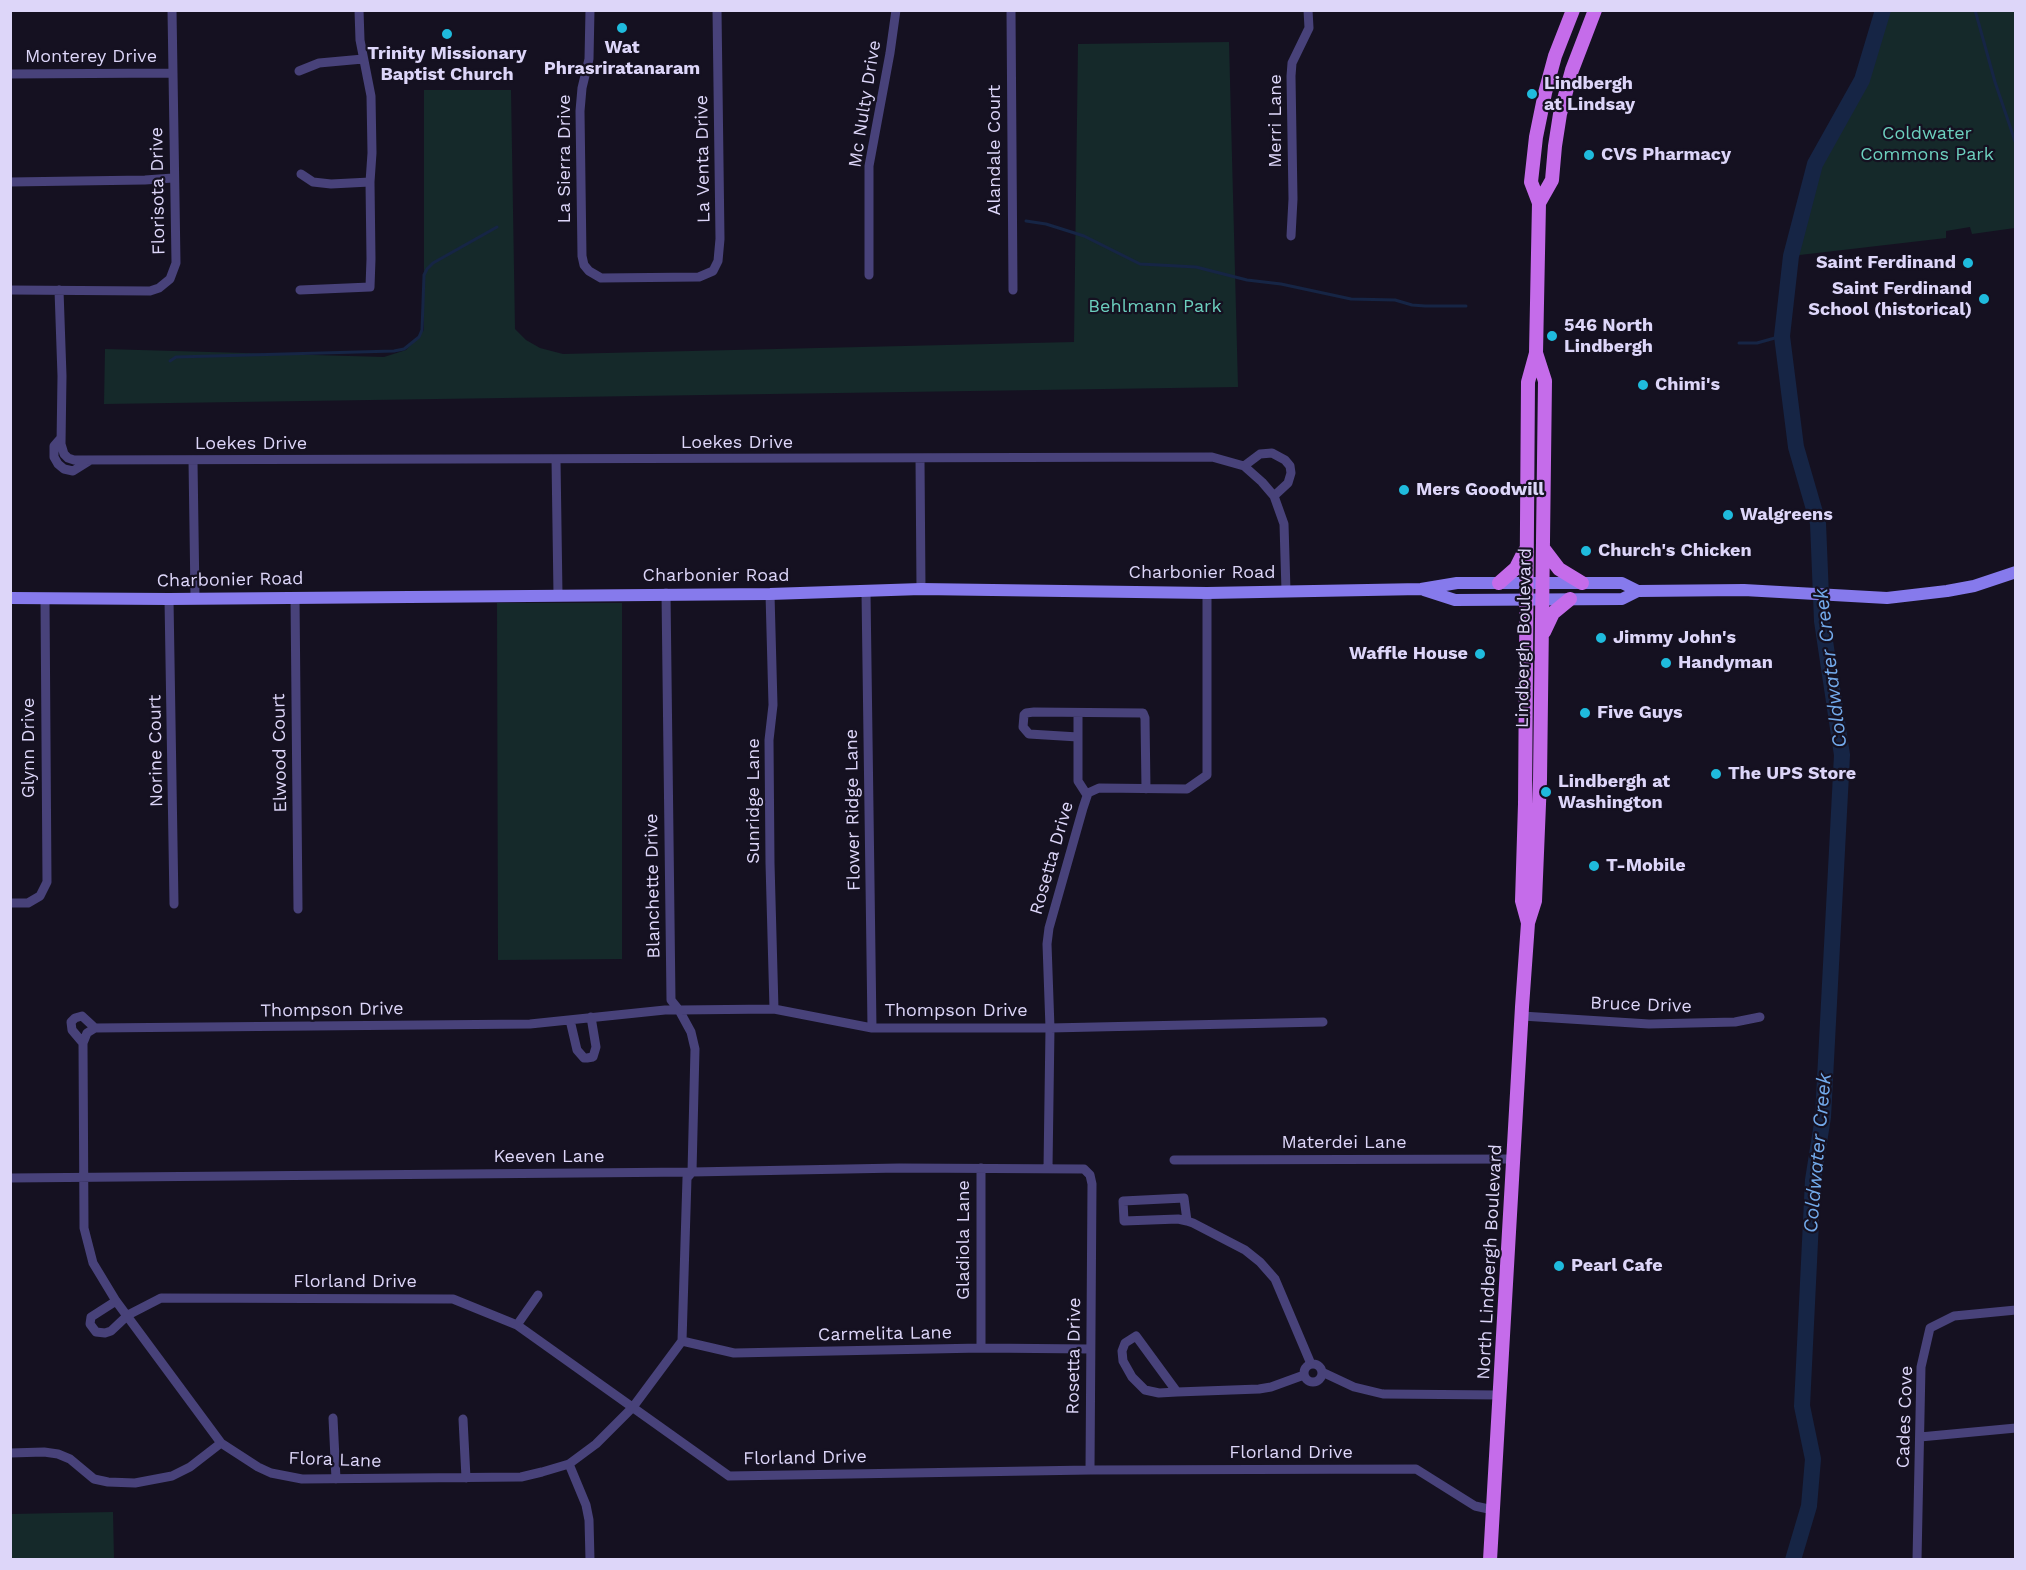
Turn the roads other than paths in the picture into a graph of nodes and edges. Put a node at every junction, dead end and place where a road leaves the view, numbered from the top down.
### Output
1 (172, 10) edge
2 (359, 10) edge
3 (590, 10) edge
4 (717, 10) edge
5 (896, 10) edge
6 (1011, 10) edge
7 (1308, 10) edge
8 (1573, 10) edge
9 (1595, 10) edge
10 (363, 59) junction
11 (299, 71) dead end
12 (172, 73) junction
13 (10, 74) edge
14 (301, 174) dead end
15 (173, 178) junction
16 (10, 182) edge
17 (370, 182) junction
18 (1539, 203) junction
19 (1291, 236) dead end
20 (713, 271) joint
21 (869, 275) dead end
22 (10, 290) edge
23 (59, 290) junction
24 (300, 290) dead end
25 (1013, 290) dead end
26 (1536, 353) junction
27 (920, 458) junction
28 (556, 459) junction
29 (194, 461) junction
30 (1244, 466) junction
31 (1274, 496) junction
32 (1526, 548) junction
33 (1543, 548) junction
34 (2016, 572) edge
35 (1526, 583) junction
36 (1543, 583) junction
37 (1582, 583) junction
38 (1499, 584) junction
39 (921, 589) junction
40 (1421, 589) junction
41 (1286, 591) junction
42 (1638, 591) junction
43 (866, 592) junction
44 (666, 593) junction
45 (1207, 593) junction
46 (770, 594) junction
47 (558, 595) junction
48 (195, 597) junction
49 (295, 597) junction
50 (10, 598) edge
51 (45, 599) junction
52 (169, 599) junction
53 (1526, 599) junction
54 (1542, 599) junction
55 (1570, 599) junction
56 (1542, 637) junction
57 (1077, 713) junction
58 (1078, 737) junction
59 (1146, 789) junction
60 (1087, 795) junction
61 (10, 903) edge
62 (174, 904) dead end
63 (298, 909) dead end
64 (1528, 923) junction
65 (1525, 967) joint
66 (774, 1009) junction
67 (679, 1010) junction
68 (1522, 1016) junction
69 (591, 1017) junction
70 (1760, 1017) dead end
71 (570, 1020) junction
72 (1323, 1022) dead end
73 (872, 1028) junction
74 (1050, 1028) junction
75 (91, 1030) junction
76 (83, 1043) junction
77 (1174, 1160) dead end
78 (1514, 1160) junction
79 (1048, 1167) junction
80 (981, 1168) junction
81 (692, 1172) junction
82 (1088, 1172) joint
83 (84, 1177) junction
84 (10, 1178) edge
85 (1186, 1221) junction
86 (538, 1295) dead end
87 (116, 1301) junction
88 (2016, 1310) edge
89 (128, 1315) junction
90 (518, 1325) junction
91 (682, 1341) junction
92 (981, 1348) junction
93 (1090, 1349) junction
94 (1311, 1364) junction
95 (1322, 1372) junction
96 (1304, 1375) junction
97 (1178, 1392) junction
98 (1500, 1395) junction
99 (633, 1407) junction
100 (333, 1418) dead end
101 (463, 1419) dead end
102 (2016, 1428) edge
103 (1920, 1437) junction
104 (221, 1443) junction
105 (10, 1453) edge
106 (568, 1464) junction
107 (1090, 1470) junction
108 (466, 1478) junction
109 (336, 1479) junction
110 (1493, 1510) junction
111 (590, 1560) edge
112 (1490, 1560) edge
113 (1917, 1560) edge

1 - 12 street, Florisota Drive
2 - 10 street
3 - 20 street, La Sierra Drive
4 - 20 street, La Venta Drive
5 - 21 street, Mc Nulty Drive
6 - 25 street, Alandale Court
7 - 19 street, Merri Lane
8 - 18 main road, Lindbergh Boulevard
9 - 18 main road, Lindbergh Boulevard
10 - 11 street
10 - 17 street
12 - 13 street, Monterey Drive
12 - 15 street, Florisota Drive
14 - 17 street
15 - 16 street
15 - 23 street, Florisota Drive
17 - 24 street
18 - 26 main road, Lindbergh Boulevard
22 - 23 street, Florisota Drive
23 - 29 street, Loekes Drive
26 - 32 main road, Lindbergh Boulevard
26 - 33 main road, Lindbergh Boulevard
27 - 28 street, Loekes Drive
27 - 30 street, Loekes Drive
27 - 39 street
28 - 29 street, Loekes Drive
28 - 47 street
29 - 48 street
30 - 31 street, Loekes Drive
30 - 31 street
31 - 41 street, Loekes Drive
32 - 35 main road, Lindbergh Boulevard
32 - 38 main road
33 - 36 main road, Lindbergh Boulevard
33 - 37 main road
34 - 42 main road
35 - 36 main road, Charbonier Road
35 - 38 main road, Charbonier Road
35 - 53 main road, Lindbergh Boulevard
36 - 37 main road, Charbonier Road
36 - 54 main road, Lindbergh Boulevard
37 - 42 main road, Charbonier Road
38 - 40 main road, Charbonier Road
39 - 43 main road, Charbonier Road
39 - 45 main road, Charbonier Road
40 - 41 main road, Charbonier Road
40 - 53 main road, Charbonier Road
41 - 45 main road, Charbonier Road
42 - 55 main road, Charbonier Road
43 - 46 main road, Charbonier Road
43 - 73 street, Flower Ridge Lane
44 - 46 main road, Charbonier Road
44 - 47 main road, Charbonier Road
44 - 67 street, Blanchette Drive
45 - 59 street, Rosetta Drive
46 - 66 street, Sunridge Lane
47 - 49 main road, Charbonier Road
48 - 49 main road, Charbonier Road
48 - 52 main road, Charbonier Road
49 - 63 street, Elwood Court
50 - 51 main road, Charbonier Road
51 - 52 main road, Charbonier Road
51 - 61 street, Glynn Drive
52 - 62 street, Norine Court
53 - 54 main road, Charbonier Road
53 - 64 main road, Lindbergh Boulevard
54 - 55 main road, Charbonier Road
54 - 56 main road, Lindbergh Boulevard
55 - 56 main road
56 - 64 main road, Lindbergh Boulevard
57 - 58 street
57 - 58 street
57 - 59 street
58 - 60 street
59 - 60 street, Rosetta Drive
60 - 74 street, Rosetta Drive
64 - 65 main road, Lindbergh Boulevard
65 - 68 main road, North Lindbergh Boulevard
66 - 67 street, Thompson Drive
66 - 73 street, Thompson Drive
67 - 69 street, Thompson Drive
67 - 81 street, Blanchette Drive
68 - 70 street, Bruce Drive
68 - 78 main road, North Lindbergh Boulevard
69 - 71 street, Thompson Drive
69 - 71 street
71 - 75 street, Thompson Drive
72 - 74 street, Thompson Drive
73 - 74 street, Thompson Drive
74 - 79 street, Rosetta Drive
75 - 76 street, Flora Lane
75 - 76 street, Thompson Drive
76 - 83 street, Flora Lane
77 - 78 street, Materdei Lane
78 - 98 main road, North Lindbergh Boulevard
79 - 80 street, Keeven Lane
79 - 82 street, Keeven Lane
80 - 81 street, Keeven Lane
80 - 92 street, Gladiola Lane
81 - 83 street, Keeven Lane
81 - 91 street
82 - 93 street, Rosetta Drive
83 - 84 street, Keeven Lane
83 - 87 street, Flora Lane
85 - 85 street
85 - 94 street
86 - 90 street
87 - 89 street, Flora Lane
87 - 89 street, Florland Drive
88 - 103 street, Cades Cove
89 - 90 street, Florland Drive
89 - 104 street, Flora Lane
90 - 99 street, Florland Drive
91 - 92 street, Carmelita Lane
91 - 99 street, Flora Lane
92 - 93 street, Carmelita Lane
93 - 107 street, Rosetta Drive
94 - 95 street
94 - 96 street
95 - 96 street
95 - 98 street
96 - 97 street
97 - 97 street
98 - 110 main road, North Lindbergh Boulevard
99 - 106 street, Flora Lane
99 - 107 street, Florland Drive
100 - 109 street
101 - 108 street
102 - 103 street
103 - 113 street, Cades Cove
104 - 105 street
104 - 109 street, Flora Lane
106 - 108 street, Flora Lane
106 - 111 street
107 - 110 street, Florland Drive
108 - 109 street, Flora Lane
110 - 112 main road, North Lindbergh Boulevard

